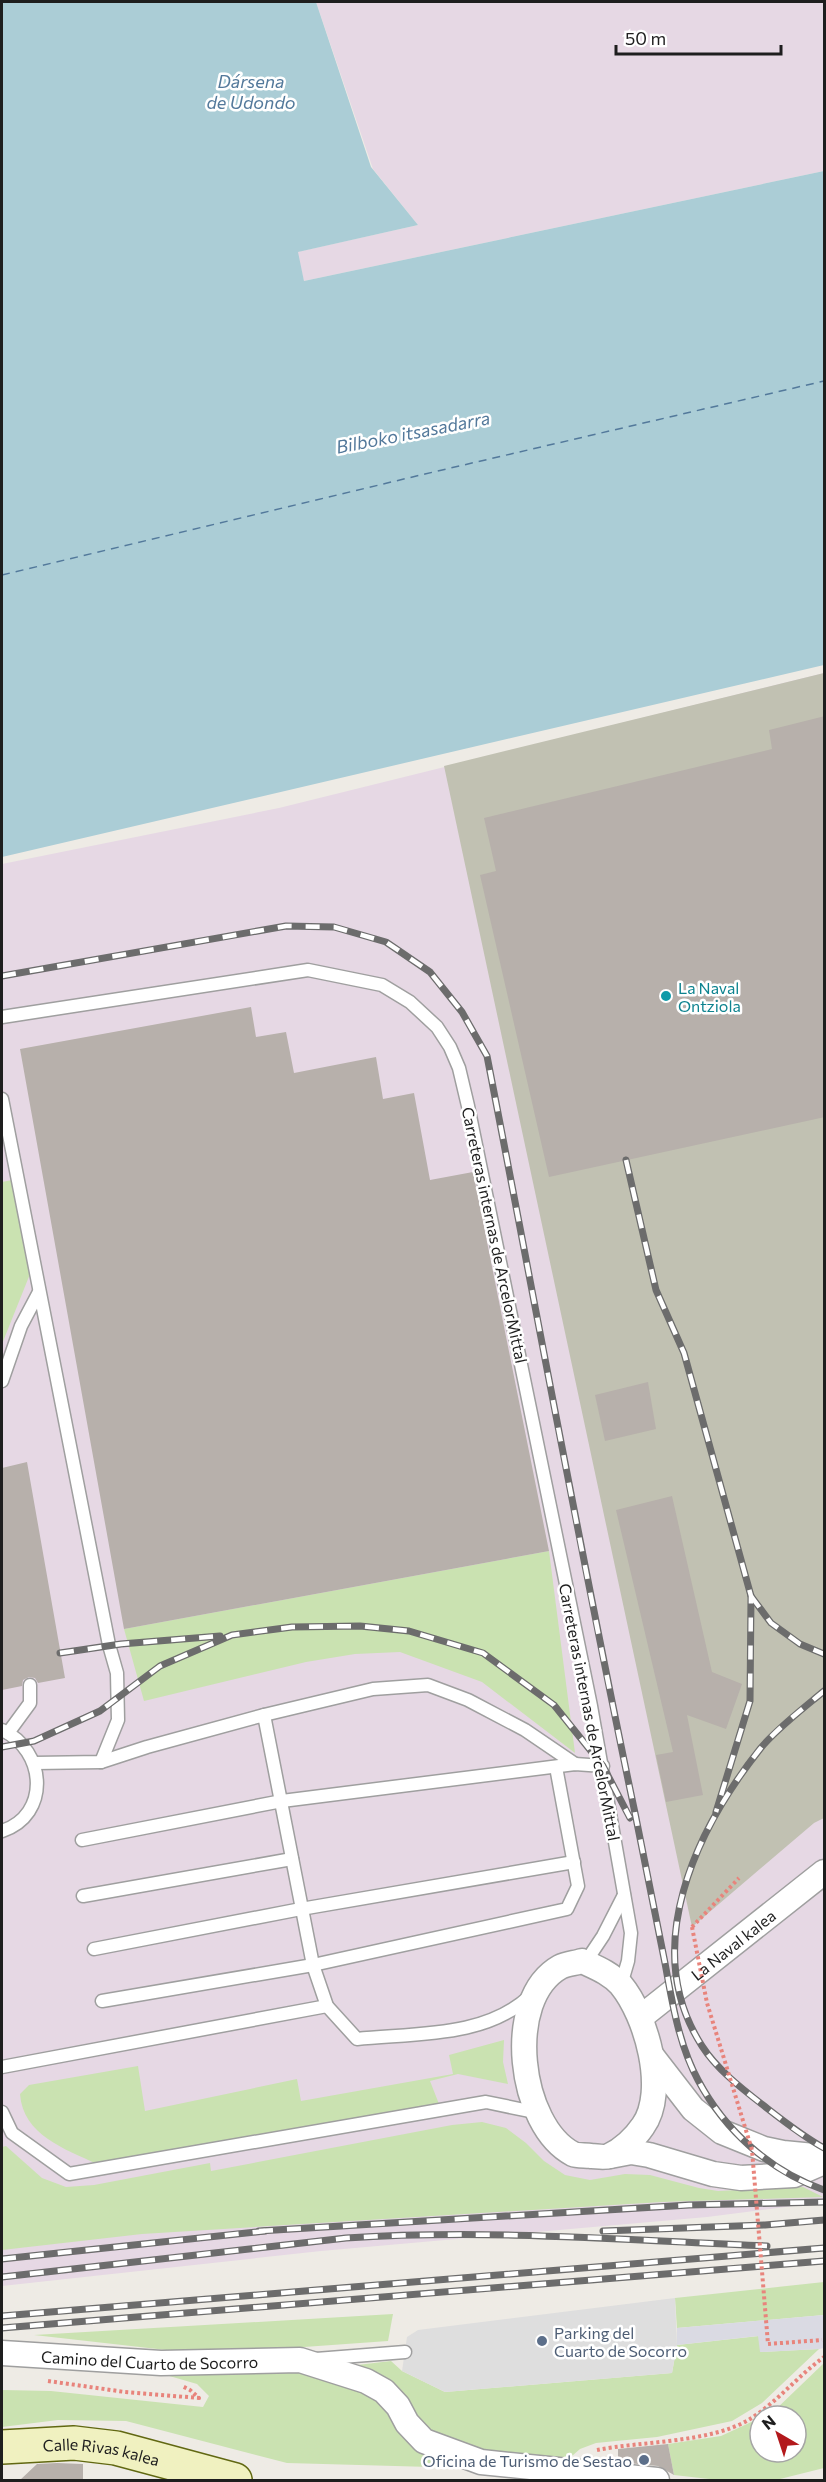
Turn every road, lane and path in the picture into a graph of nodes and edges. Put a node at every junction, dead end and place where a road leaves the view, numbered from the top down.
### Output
1 (2, 1017) edge
2 (2, 1099) edge
3 (39, 1292) junction
4 (2, 1381) edge
5 (30, 1685) dead end
6 (264, 1715) junction
7 (5, 1732) edge
8 (101, 1762) junction
9 (35, 1763) junction
10 (575, 1764) junction
11 (603, 1766) junction
12 (556, 1767) junction
13 (282, 1801) junction
14 (2, 1831) edge
15 (82, 1840) dead end
16 (292, 1859) junction
17 (574, 1862) junction
18 (825, 1872) edge
19 (739, 1878) dead end
20 (624, 1895) junction
21 (84, 1896) dead end
22 (302, 1909) junction
23 (93, 1949) dead end
24 (585, 1963) junction
25 (313, 1965) junction
26 (621, 1985) junction
27 (537, 1989) junction
28 (102, 2001) dead end
29 (327, 2006) junction
30 (641, 2017) junction
31 (651, 2055) junction
32 (2, 2067) edge
33 (2, 2112) edge
34 (539, 2113) junction
35 (608, 2157) junction
36 (825, 2157) edge
37 (825, 2162) edge
38 (822, 2340) dead end
39 (405, 2352) dead end
40 (2, 2353) edge
41 (825, 2357) edge
42 (300, 2360) junction
43 (2, 2447) edge
44 (567, 2470) junction
45 (235, 2481) edge
46 (657, 2481) edge

1 - 11 lane, Carreteras internas de ArcelorMittal
2 - 3 lane
3 - 4 lane
3 - 8 lane
5 - 7 lane
6 - 8 lane
6 - 10 lane
6 - 13 lane
7 - 9 lane
8 - 9 lane
9 - 14 lane
10 - 11 lane
10 - 12 lane
11 - 20 lane, Carreteras internas de ArcelorMittal
12 - 13 lane
12 - 17 lane
13 - 15 lane
13 - 16 lane
16 - 21 lane
16 - 22 lane
17 - 22 lane
17 - 25 lane
18 - 30 street, La Naval kalea
19 - 38 path, bridge
20 - 24 lane
20 - 26 lane, Carreteras internas de ArcelorMittal
22 - 23 lane
22 - 25 lane
24 - 26 street
24 - 27 street
25 - 28 lane
25 - 29 lane
26 - 30 street
27 - 29 lane
27 - 34 street
29 - 32 lane
30 - 31 street
31 - 35 street
31 - 36 street
33 - 34 lane
34 - 35 street
35 - 37 street
39 - 42 lane
40 - 42 street, Camino del Cuarto de Socorro
41 - 44 path
42 - 44 street, Camino del Cuarto de Socorro
43 - 45 street, Calle Rivas kalea
44 - 46 street, Camino del Cuarto de Socorro

